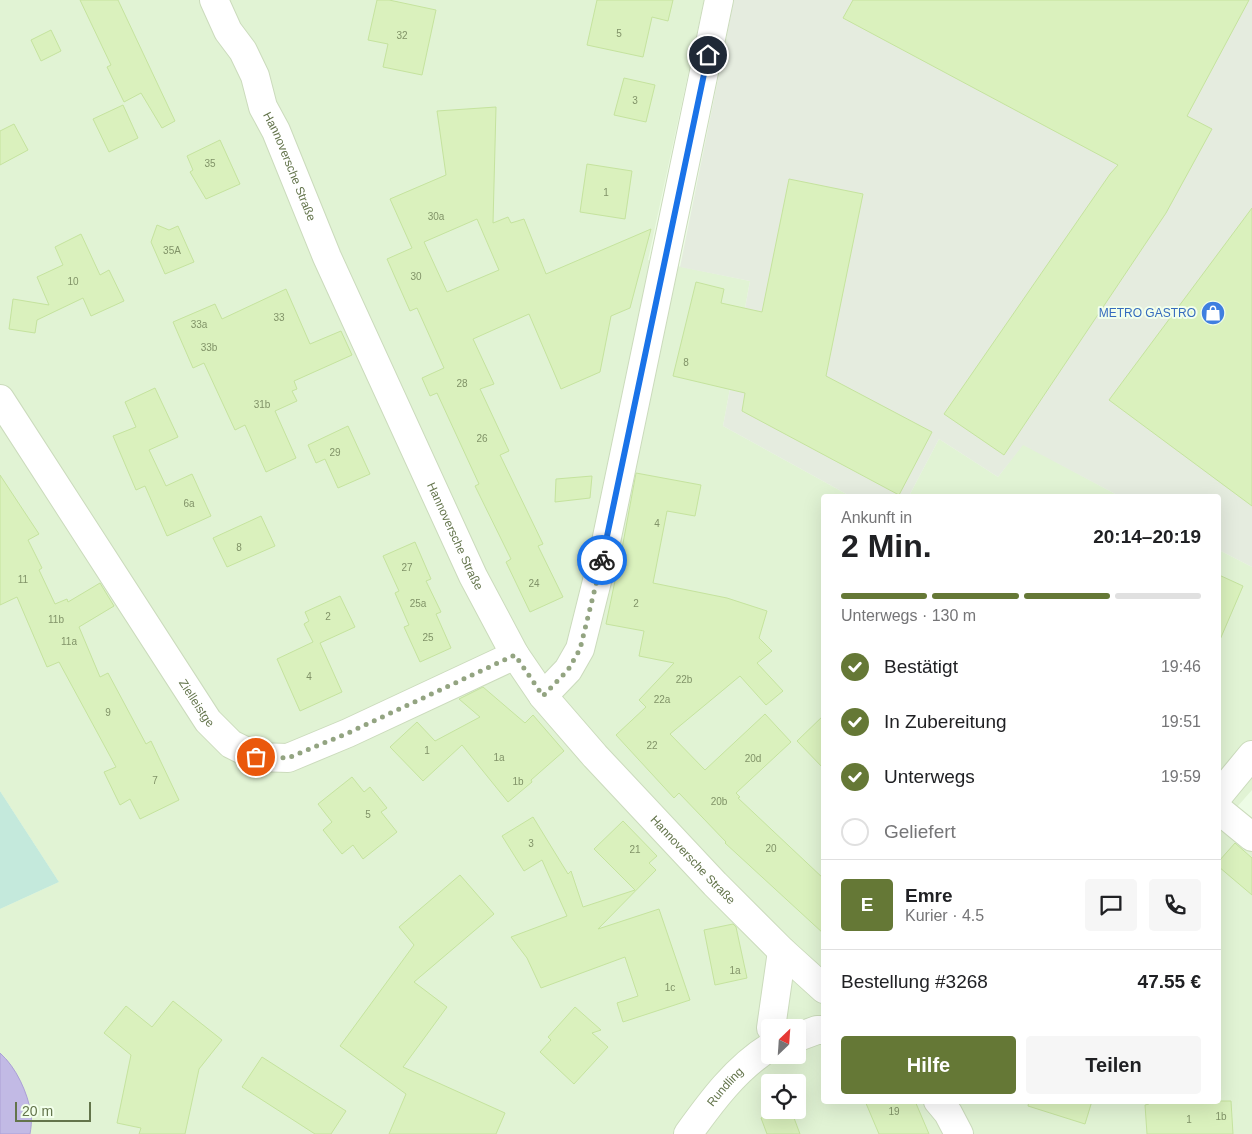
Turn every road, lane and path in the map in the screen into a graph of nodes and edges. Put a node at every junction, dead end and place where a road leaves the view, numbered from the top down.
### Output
1 (214, 0) edge
2 (719, 0) edge
3 (0, 398) edge
4 (515, 655) junction
5 (543, 696) junction
6 (1252, 755) edge
7 (1221, 793) edge
8 (1221, 812) edge
9 (1252, 837) edge
10 (782, 951) junction
11 (821, 985) edge
12 (773, 1019) edge
13 (821, 1030) edge
14 (806, 1034) edge
15 (761, 1050) edge
16 (940, 1104) edge
17 (688, 1134) edge
18 (960, 1134) edge

1 - 4 street, Hannoversche Straße
2 - 5 street
3 - 4 street, Zielleistge
4 - 5 street, Hannoversche Straße
5 - 10 street, Hannoversche Straße
6 - 7 street
8 - 9 street
10 - 11 street, Hannoversche Straße
10 - 12 street, Rundling
13 - 14 street
15 - 17 street, Rundling
16 - 18 street

